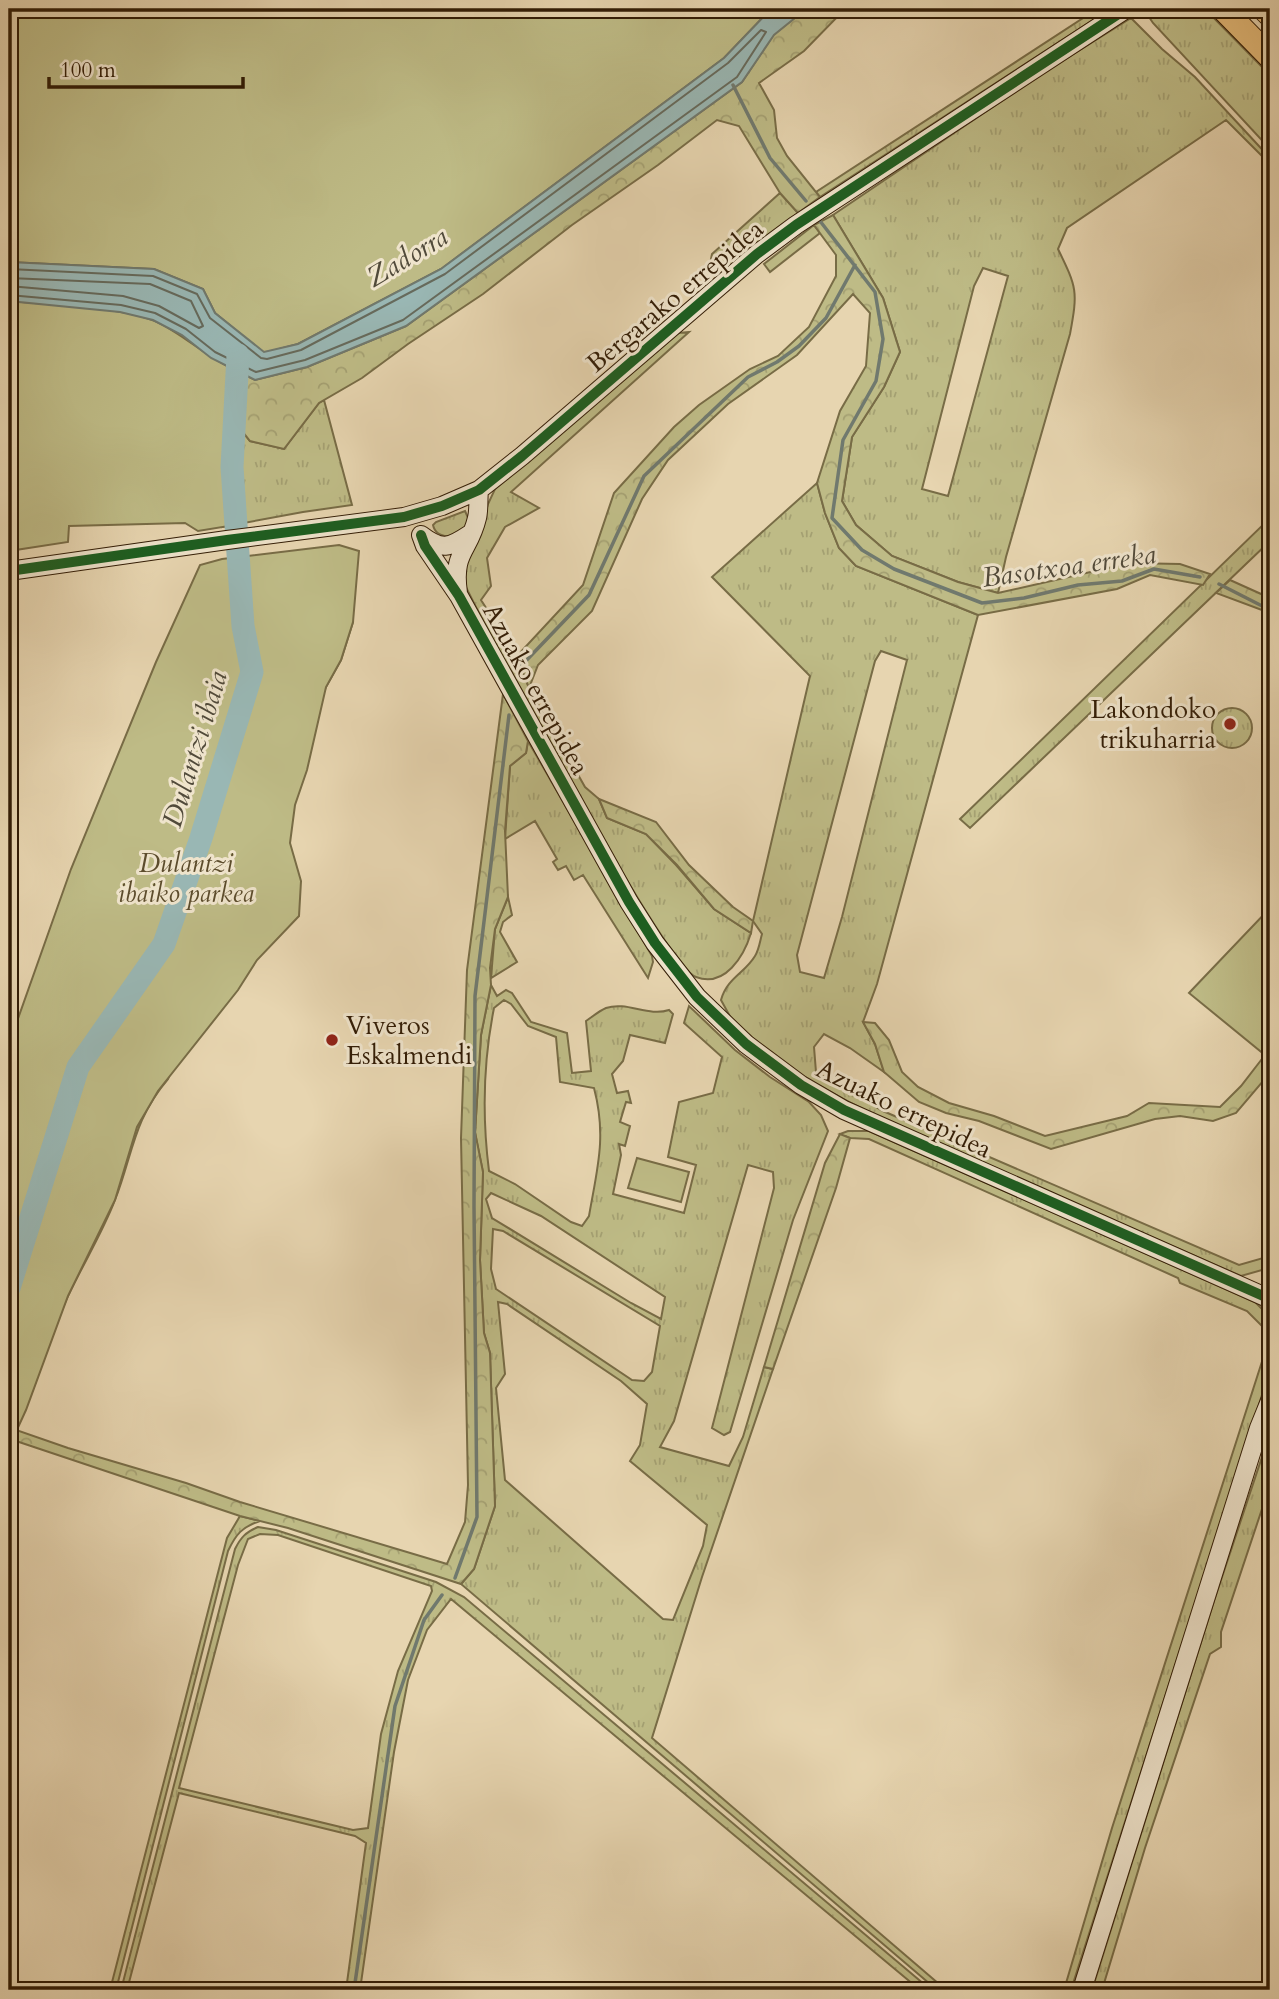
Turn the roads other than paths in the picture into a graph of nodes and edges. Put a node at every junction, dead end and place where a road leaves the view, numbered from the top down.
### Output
1 (1126, 9) edge
2 (1223, 9) edge
3 (1264, 9) edge
4 (1270, 15) edge
5 (1270, 57) edge
6 (479, 490) junction
7 (404, 517) junction
8 (470, 534) junction
9 (421, 535) junction
10 (9, 571) edge
11 (458, 596) junction
12 (1270, 1299) edge
13 (1270, 1401) edge
14 (1082, 1990) edge

1 - 6 street, Bergarako errepidea
2 - 5 highway
3 - 4 highway
6 - 7 street, Bergarako errepidea
6 - 8 street
7 - 9 street
7 - 10 street, Bergarako errepidea
8 - 9 street
8 - 11 street
9 - 11 street, Azuako errepidea
11 - 12 street, Azuako errepidea
13 - 14 street

